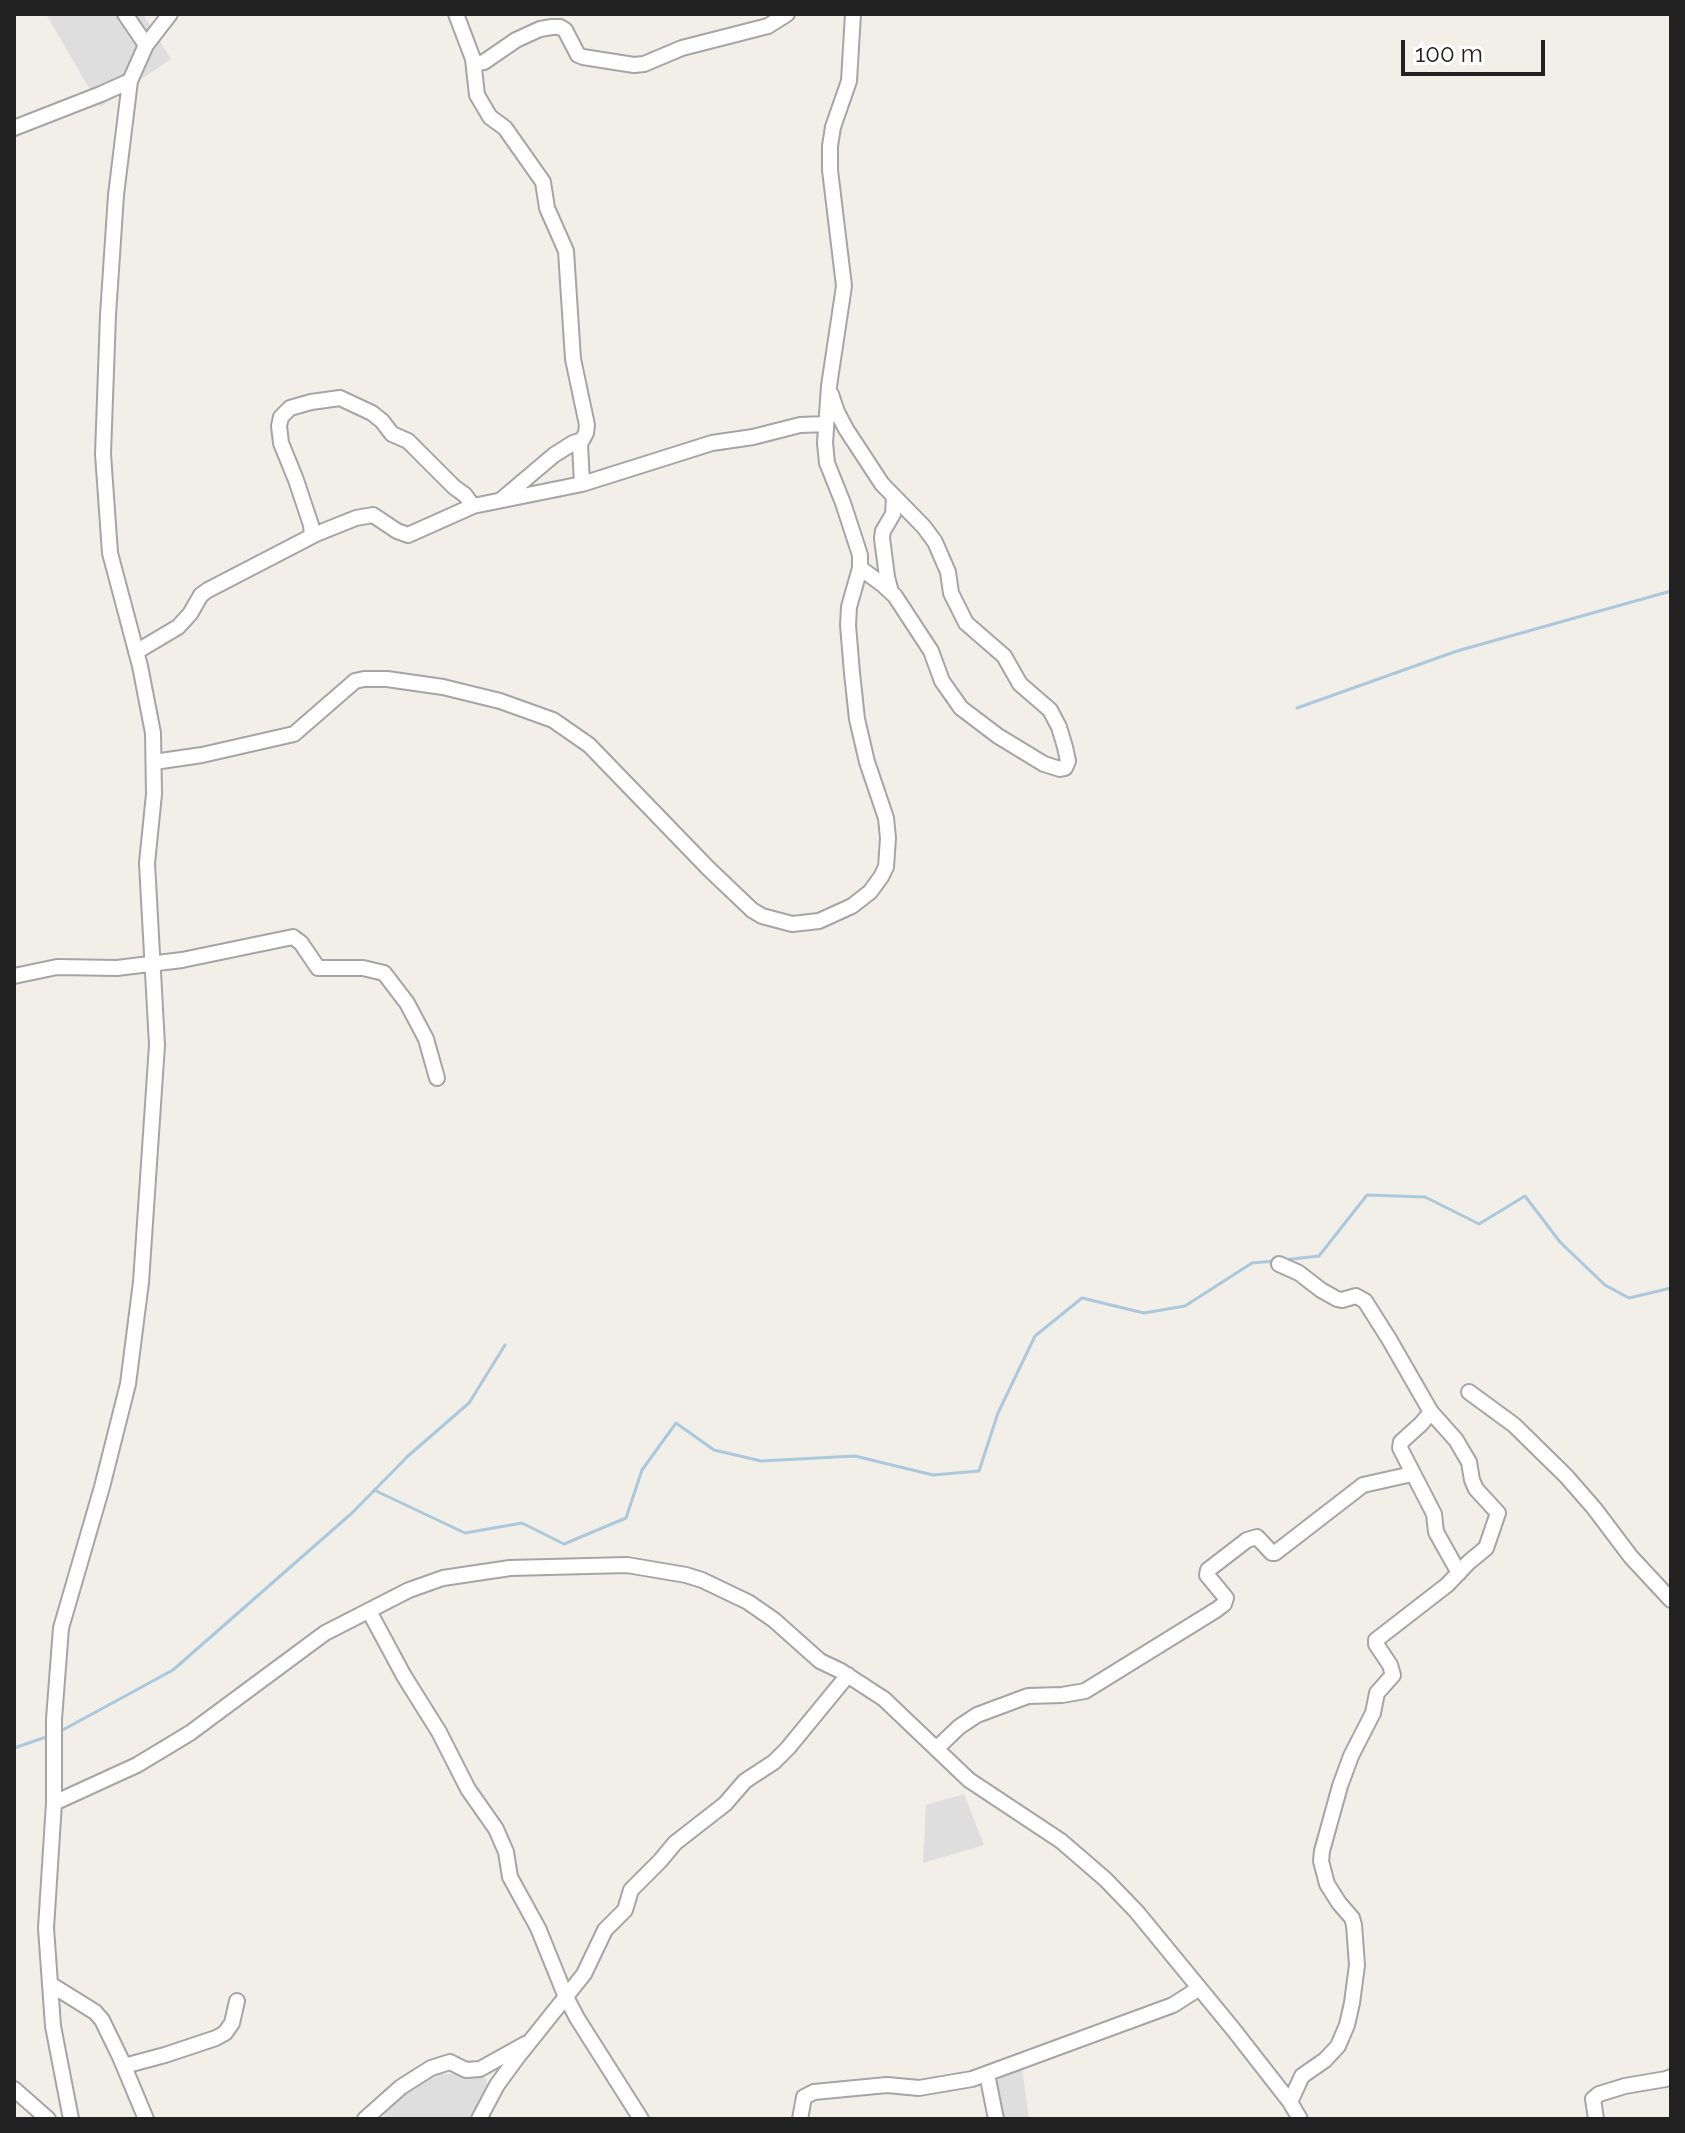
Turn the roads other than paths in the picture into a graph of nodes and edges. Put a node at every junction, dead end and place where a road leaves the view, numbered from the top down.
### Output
1 (125, 14) edge
2 (170, 14) edge
3 (456, 14) edge
4 (787, 14) edge
5 (853, 14) edge
6 (146, 45) junction
7 (474, 64) junction
8 (130, 81) junction
9 (14, 128) edge
10 (829, 386) junction
11 (826, 424) junction
12 (582, 440) junction
13 (582, 484) junction
14 (894, 497) junction
15 (502, 499) junction
16 (473, 506) junction
17 (312, 536) junction
18 (860, 568) junction
19 (891, 593) junction
20 (136, 652) junction
21 (154, 762) junction
22 (153, 963) junction
23 (14, 976) edge
24 (437, 1078) dead end
25 (1279, 1264) dead end
26 (1469, 1392) dead end
27 (1431, 1412) junction
28 (1412, 1474) junction
29 (1459, 1573) junction
30 (1671, 1600) edge
31 (369, 1611) junction
32 (848, 1675) junction
33 (937, 1748) junction
34 (54, 1803) junction
35 (50, 1984) junction
36 (1198, 1989) junction
37 (566, 1997) junction
38 (237, 2001) dead end
39 (529, 2042) junction
40 (124, 2066) junction
41 (987, 2074) junction
42 (1671, 2077) edge
43 (14, 2089) edge
44 (1290, 2102) junction
45 (48, 2119) edge
46 (71, 2119) edge
47 (146, 2119) edge
48 (365, 2119) edge
49 (479, 2119) edge
50 (641, 2119) edge
51 (800, 2119) edge
52 (996, 2119) edge
53 (1300, 2119) edge
54 (1596, 2119) edge

1 - 6 street
2 - 6 street
3 - 7 street
4 - 7 street
5 - 10 street
6 - 8 street
7 - 12 street
8 - 9 street
8 - 20 street
10 - 11 street
10 - 14 street
11 - 13 street
11 - 18 street
12 - 13 street
12 - 15 street
13 - 15 street
14 - 19 street
14 - 19 street
15 - 16 street
16 - 17 street
16 - 17 street
17 - 20 street
18 - 19 street
18 - 21 street
20 - 21 street
21 - 22 street
22 - 23 street
22 - 24 street
22 - 34 street
25 - 27 street
26 - 30 street
27 - 28 street
27 - 29 street
28 - 29 street
28 - 33 street
29 - 44 street
31 - 32 street
31 - 34 street
31 - 37 street
32 - 33 street
32 - 37 street
33 - 36 street
34 - 35 street
35 - 40 street
35 - 46 street
36 - 41 street
36 - 44 street
37 - 39 street
37 - 50 street
38 - 40 street
39 - 48 street
39 - 49 street
40 - 47 street
41 - 51 street
41 - 52 street
42 - 54 street
43 - 45 street
44 - 53 street

